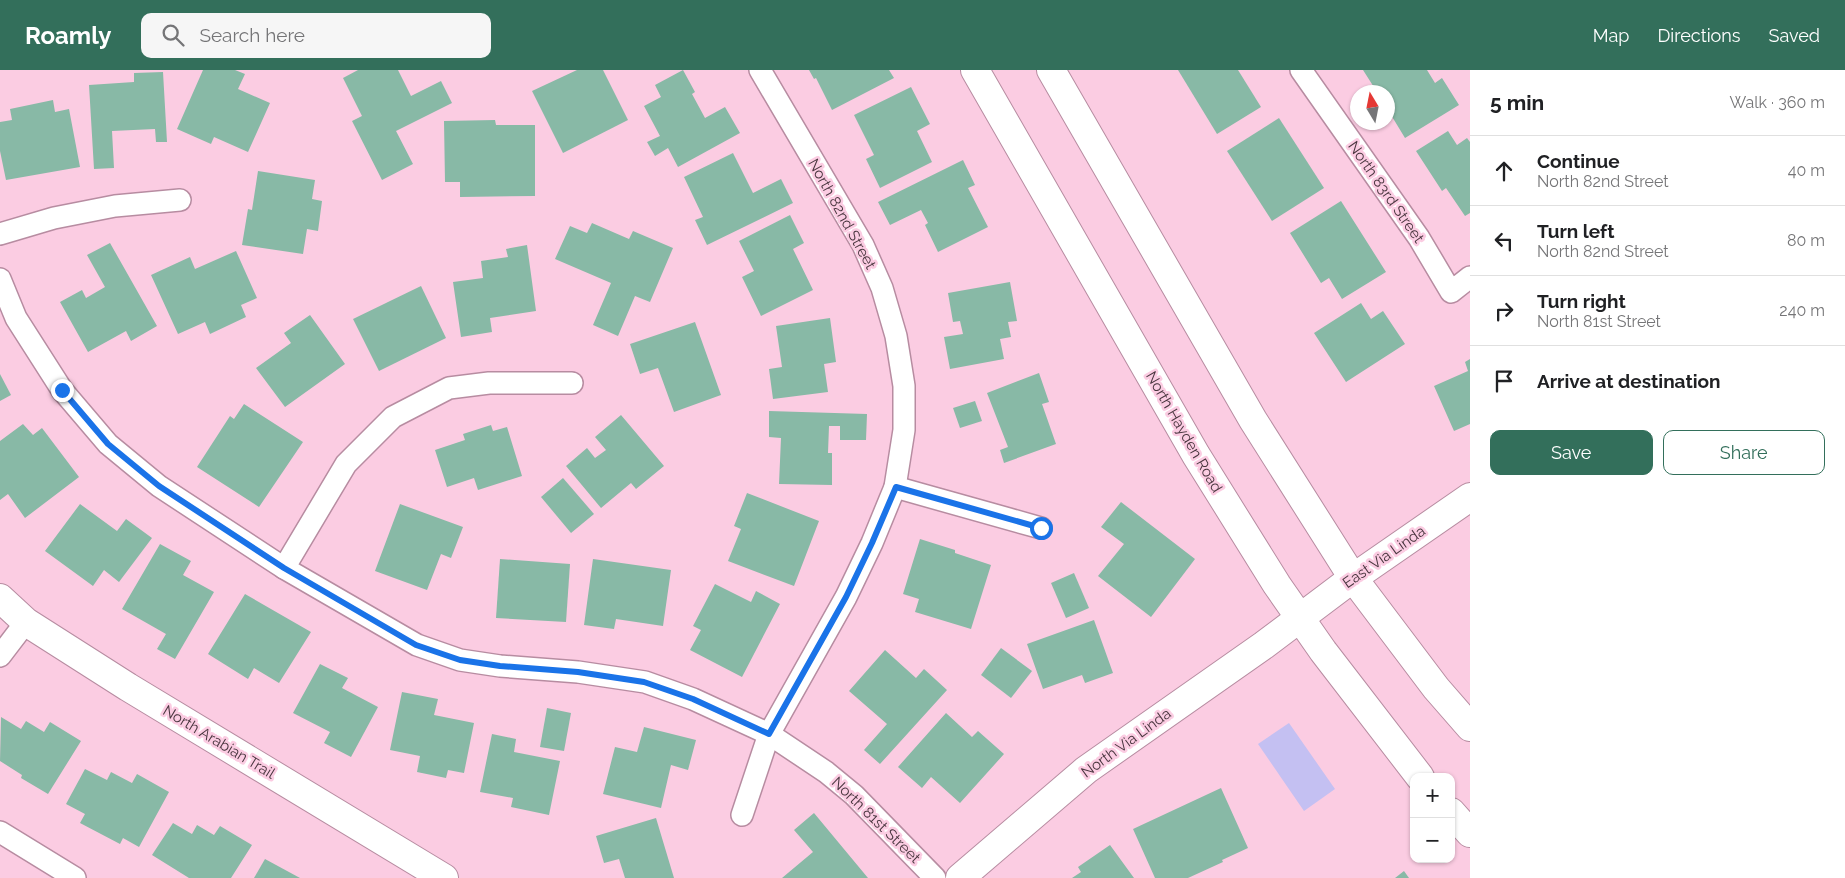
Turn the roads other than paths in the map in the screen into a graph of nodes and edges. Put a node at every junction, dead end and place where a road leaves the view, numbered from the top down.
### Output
1 (760, 70) edge
2 (975, 70) edge
3 (1051, 70) edge
4 (1301, 70) edge
5 (180, 200) dead end
6 (0, 234) edge
7 (1470, 277) edge
8 (0, 279) edge
9 (572, 383) dead end
10 (896, 487) junction
11 (1470, 497) edge
12 (1041, 528) dead end
13 (284, 568) junction
14 (1353, 578) junction
15 (0, 598) edge
16 (1300, 619) junction
17 (26, 622) junction
18 (0, 656) edge
19 (1470, 727) edge
20 (769, 734) junction
21 (1417, 773) edge
22 (742, 815) dead end
23 (1455, 816) edge
24 (0, 832) edge
25 (1470, 833) edge
26 (75, 878) edge
27 (444, 878) edge
28 (935, 878) edge
29 (960, 878) edge

1 - 10 street, North 82nd Street
2 - 16 main road, North Hayden Road
3 - 14 main road
4 - 7 street, North 83rd Street
5 - 6 street
8 - 13 street, North 81st Street
9 - 13 street
10 - 12 street
10 - 20 street, North 82nd Street
11 - 14 main road, East Via Linda
13 - 20 street, North 81st Street
14 - 16 main road, East Via Linda
14 - 19 main road
15 - 17 main road, North Arabian Trail
16 - 21 main road, North Hayden Road
16 - 29 main road, North Via Linda
17 - 18 street
17 - 27 main road, North Arabian Trail
20 - 22 street, North 82nd Street
20 - 28 street, North 81st Street
23 - 25 main road
24 - 26 street

